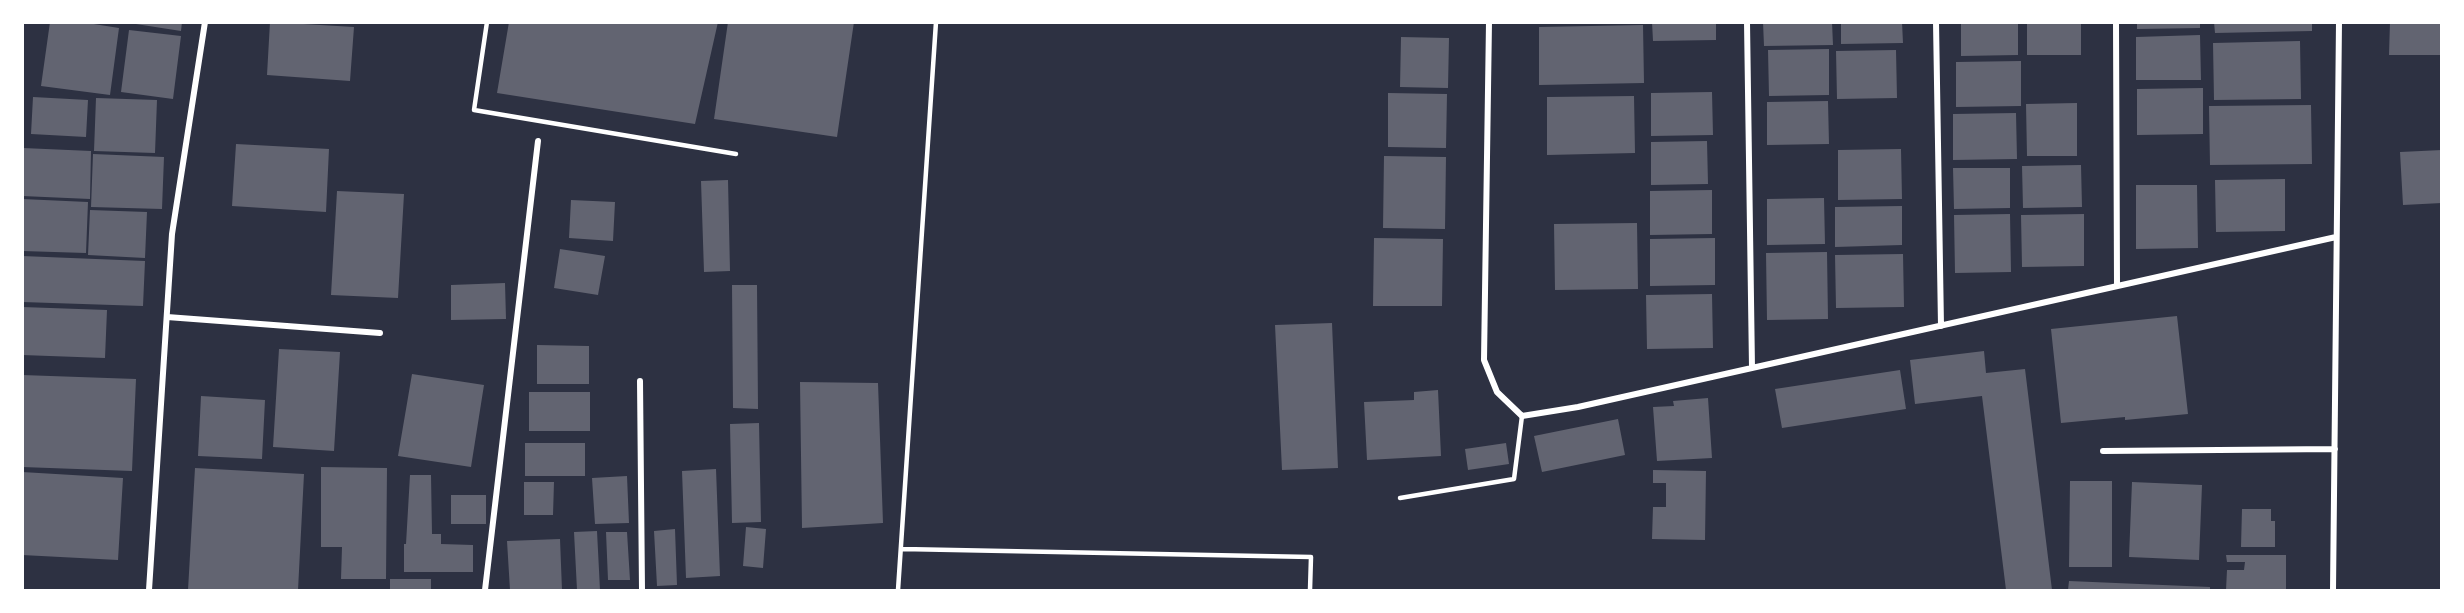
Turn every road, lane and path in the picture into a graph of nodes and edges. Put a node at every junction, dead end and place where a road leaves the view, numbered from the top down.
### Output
1 (205, 22) edge
2 (487, 22) edge
3 (936, 22) edge
4 (1489, 22) edge
5 (1747, 22) edge
6 (1936, 22) edge
7 (2116, 22) edge
8 (2339, 22) edge
9 (538, 141) dead end
10 (736, 154) dead end
11 (2336, 237) junction
12 (2117, 285) junction
13 (167, 317) junction
14 (1941, 326) junction
15 (380, 333) dead end
16 (1752, 368) junction
17 (640, 381) dead end
18 (1522, 416) junction
19 (2335, 449) junction
20 (2103, 451) dead end
21 (1400, 498) dead end
22 (902, 549) junction
23 (149, 591) edge
24 (485, 591) edge
25 (642, 591) edge
26 (898, 591) edge
27 (1310, 591) edge
28 (2333, 591) edge

1 - 13 street
2 - 10 lane
3 - 22 lane
4 - 18 street
5 - 16 street
6 - 14 street
7 - 12 street
8 - 11 street
9 - 24 street
11 - 12 street
11 - 19 street
12 - 14 street
13 - 15 street
13 - 23 street
14 - 16 street
16 - 18 street
17 - 25 street
18 - 21 lane
19 - 20 street
19 - 28 street
22 - 26 lane
22 - 27 lane

